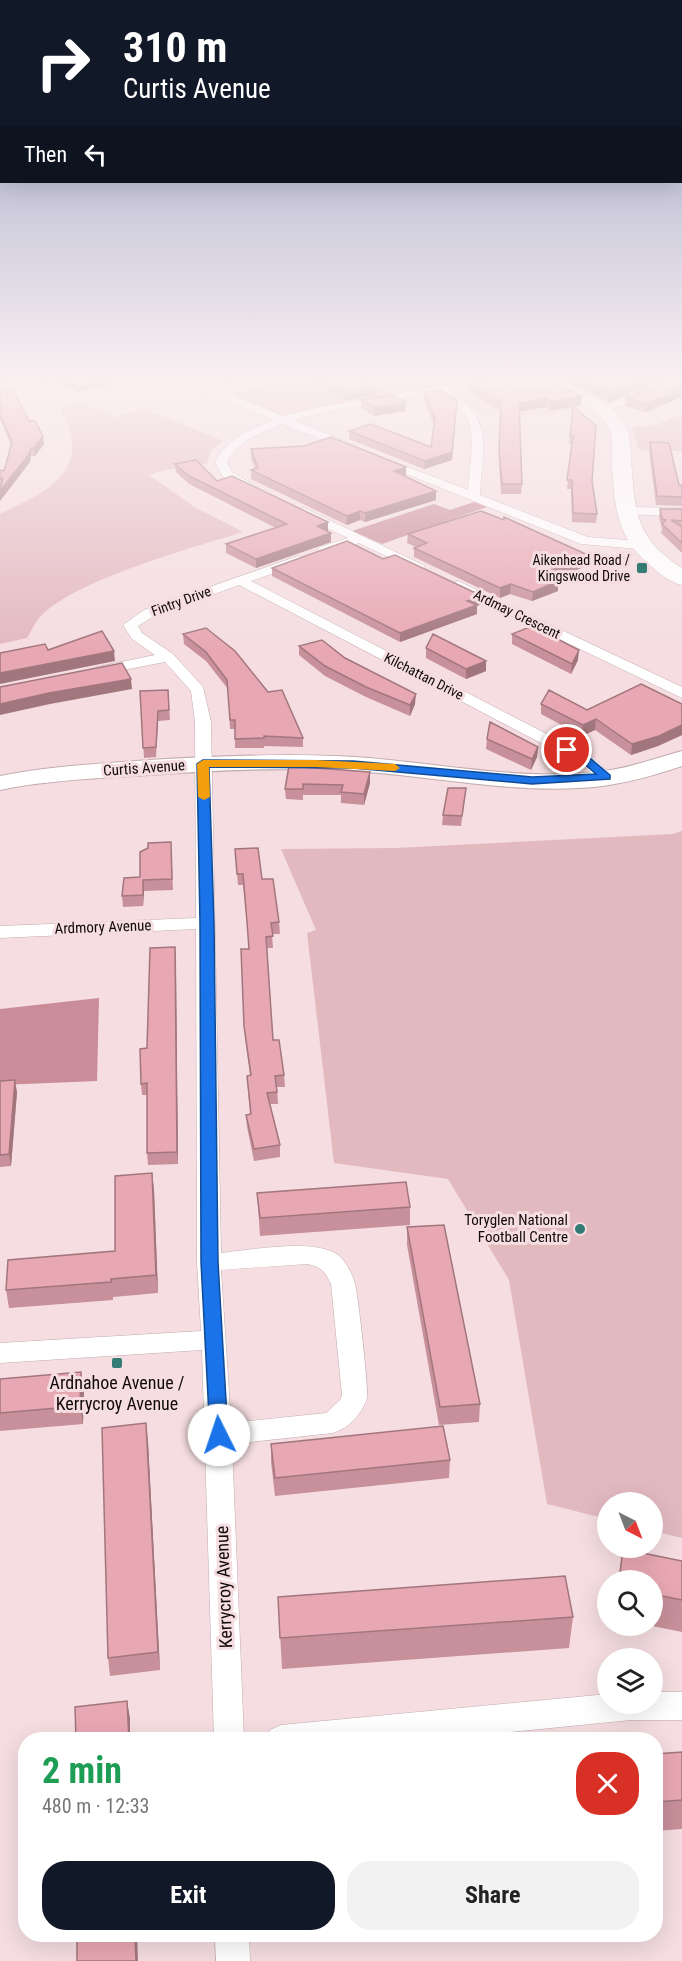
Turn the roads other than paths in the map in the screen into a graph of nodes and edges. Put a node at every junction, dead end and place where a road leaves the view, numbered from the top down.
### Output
1 (223, 469) edge
2 (403, 469) edge
3 (475, 469) edge
4 (622, 469) edge
5 (266, 494) edge
6 (474, 497) junction
7 (287, 504) edge
8 (626, 511) junction
9 (682, 512) edge
10 (360, 538) junction
11 (639, 545) junction
12 (682, 578) edge
13 (239, 580) junction
14 (168, 657) junction
15 (78, 675) edge
16 (682, 693) edge
17 (682, 758) edge
18 (203, 764) junction
19 (606, 777) junction
20 (0, 783) edge
21 (207, 923) junction
22 (0, 932) edge
23 (209, 1262) junction
24 (213, 1340) junction
25 (0, 1353) edge
26 (219, 1435) junction
27 (682, 1706) edge
28 (229, 1732) edge
29 (363, 1732) edge
30 (232, 1942) edge
31 (233, 1961) edge

1 - 5 street
2 - 6 street
3 - 6 street
4 - 8 main road
6 - 11 street
7 - 10 street, Ardmay Crescent
8 - 9 street
8 - 11 main road
10 - 13 street, Fintry Drive
10 - 16 street, Ardmay Crescent
11 - 12 main road
13 - 14 street, Fintry Drive
13 - 19 street, Kilchattan Drive
14 - 15 street
14 - 18 street, Fintry Drive
17 - 19 street, Curtis Avenue
18 - 19 street, Curtis Avenue
18 - 20 street, Curtis Avenue
18 - 21 street, Kerrycroy Avenue
21 - 22 street, Ardmory Avenue
21 - 23 street, Kerrycroy Avenue
23 - 24 street, Kerrycroy Avenue
23 - 26 street
24 - 25 street
24 - 26 street, Kerrycroy Avenue
26 - 28 street, Kerrycroy Avenue
27 - 29 street
30 - 31 street

